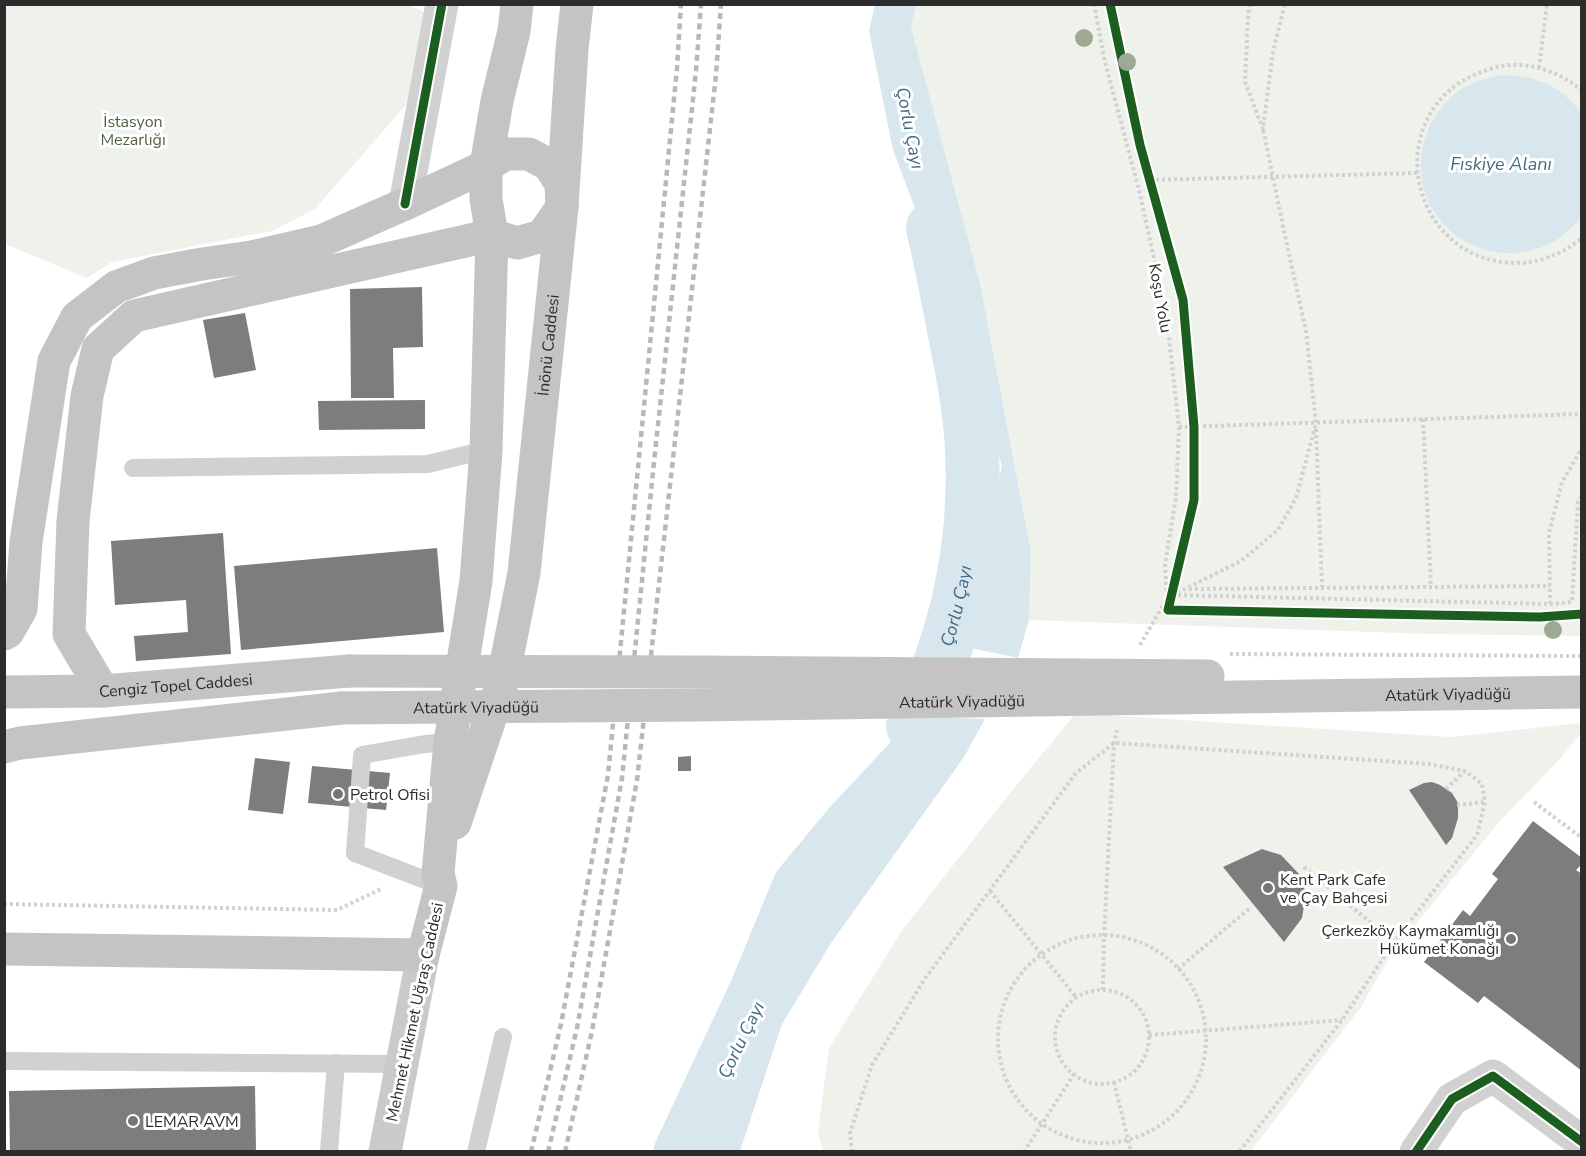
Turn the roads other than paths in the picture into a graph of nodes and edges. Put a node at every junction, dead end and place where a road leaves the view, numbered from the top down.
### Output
1 (442, 4) edge
2 (517, 4) edge
3 (577, 4) edge
4 (486, 166) junction
5 (405, 204) junction
6 (562, 207) junction
7 (492, 235) junction
8 (486, 451) junction
9 (133, 468) dead end
10 (4, 634) edge
11 (349, 671) joint
12 (1581, 679) edge
13 (502, 682) joint
14 (103, 691) junction
15 (4, 692) edge
16 (1581, 692) edge
17 (450, 742) junction
18 (4, 747) edge
19 (440, 879) junction
20 (4, 949) edge
21 (423, 955) junction
22 (503, 1037) dead end
23 (4, 1061) edge
24 (336, 1063) junction
25 (403, 1064) junction
26 (1581, 1142) edge
27 (329, 1152) edge
28 (385, 1152) edge
29 (476, 1152) edge
30 (1416, 1152) edge

1 - 5 street
2 - 4 main road
3 - 6 main road, İnönü Caddesi
4 - 5 main road
4 - 6 main road
4 - 7 main road
5 - 10 main road
6 - 7 main road
6 - 13 main road, İnönü Caddesi
7 - 8 main road
7 - 14 main road
8 - 9 lane
8 - 17 main road, Mehmet Hikmet Uğraş Caddesi
11 - 12 main road, Atatürk Viyadüğü, bridge
11 - 14 main road, Cengiz Topel Caddesi
13 - 19 main road, Mehmet Hikmet Uğraş Caddesi
14 - 15 main road, Cengiz Topel Caddesi
16 - 18 main road, Atatürk Viyadüğü, bridge
17 - 19 main road, Mehmet Hikmet Uğraş Caddesi
17 - 19 lane
19 - 21 main road, Mehmet Hikmet Uğraş Caddesi
20 - 21 main road
21 - 25 main road, Mehmet Hikmet Uğraş Caddesi
22 - 29 lane
23 - 24 lane
24 - 25 lane
24 - 27 lane
25 - 28 main road, Mehmet Hikmet Uğraş Caddesi
26 - 30 street

